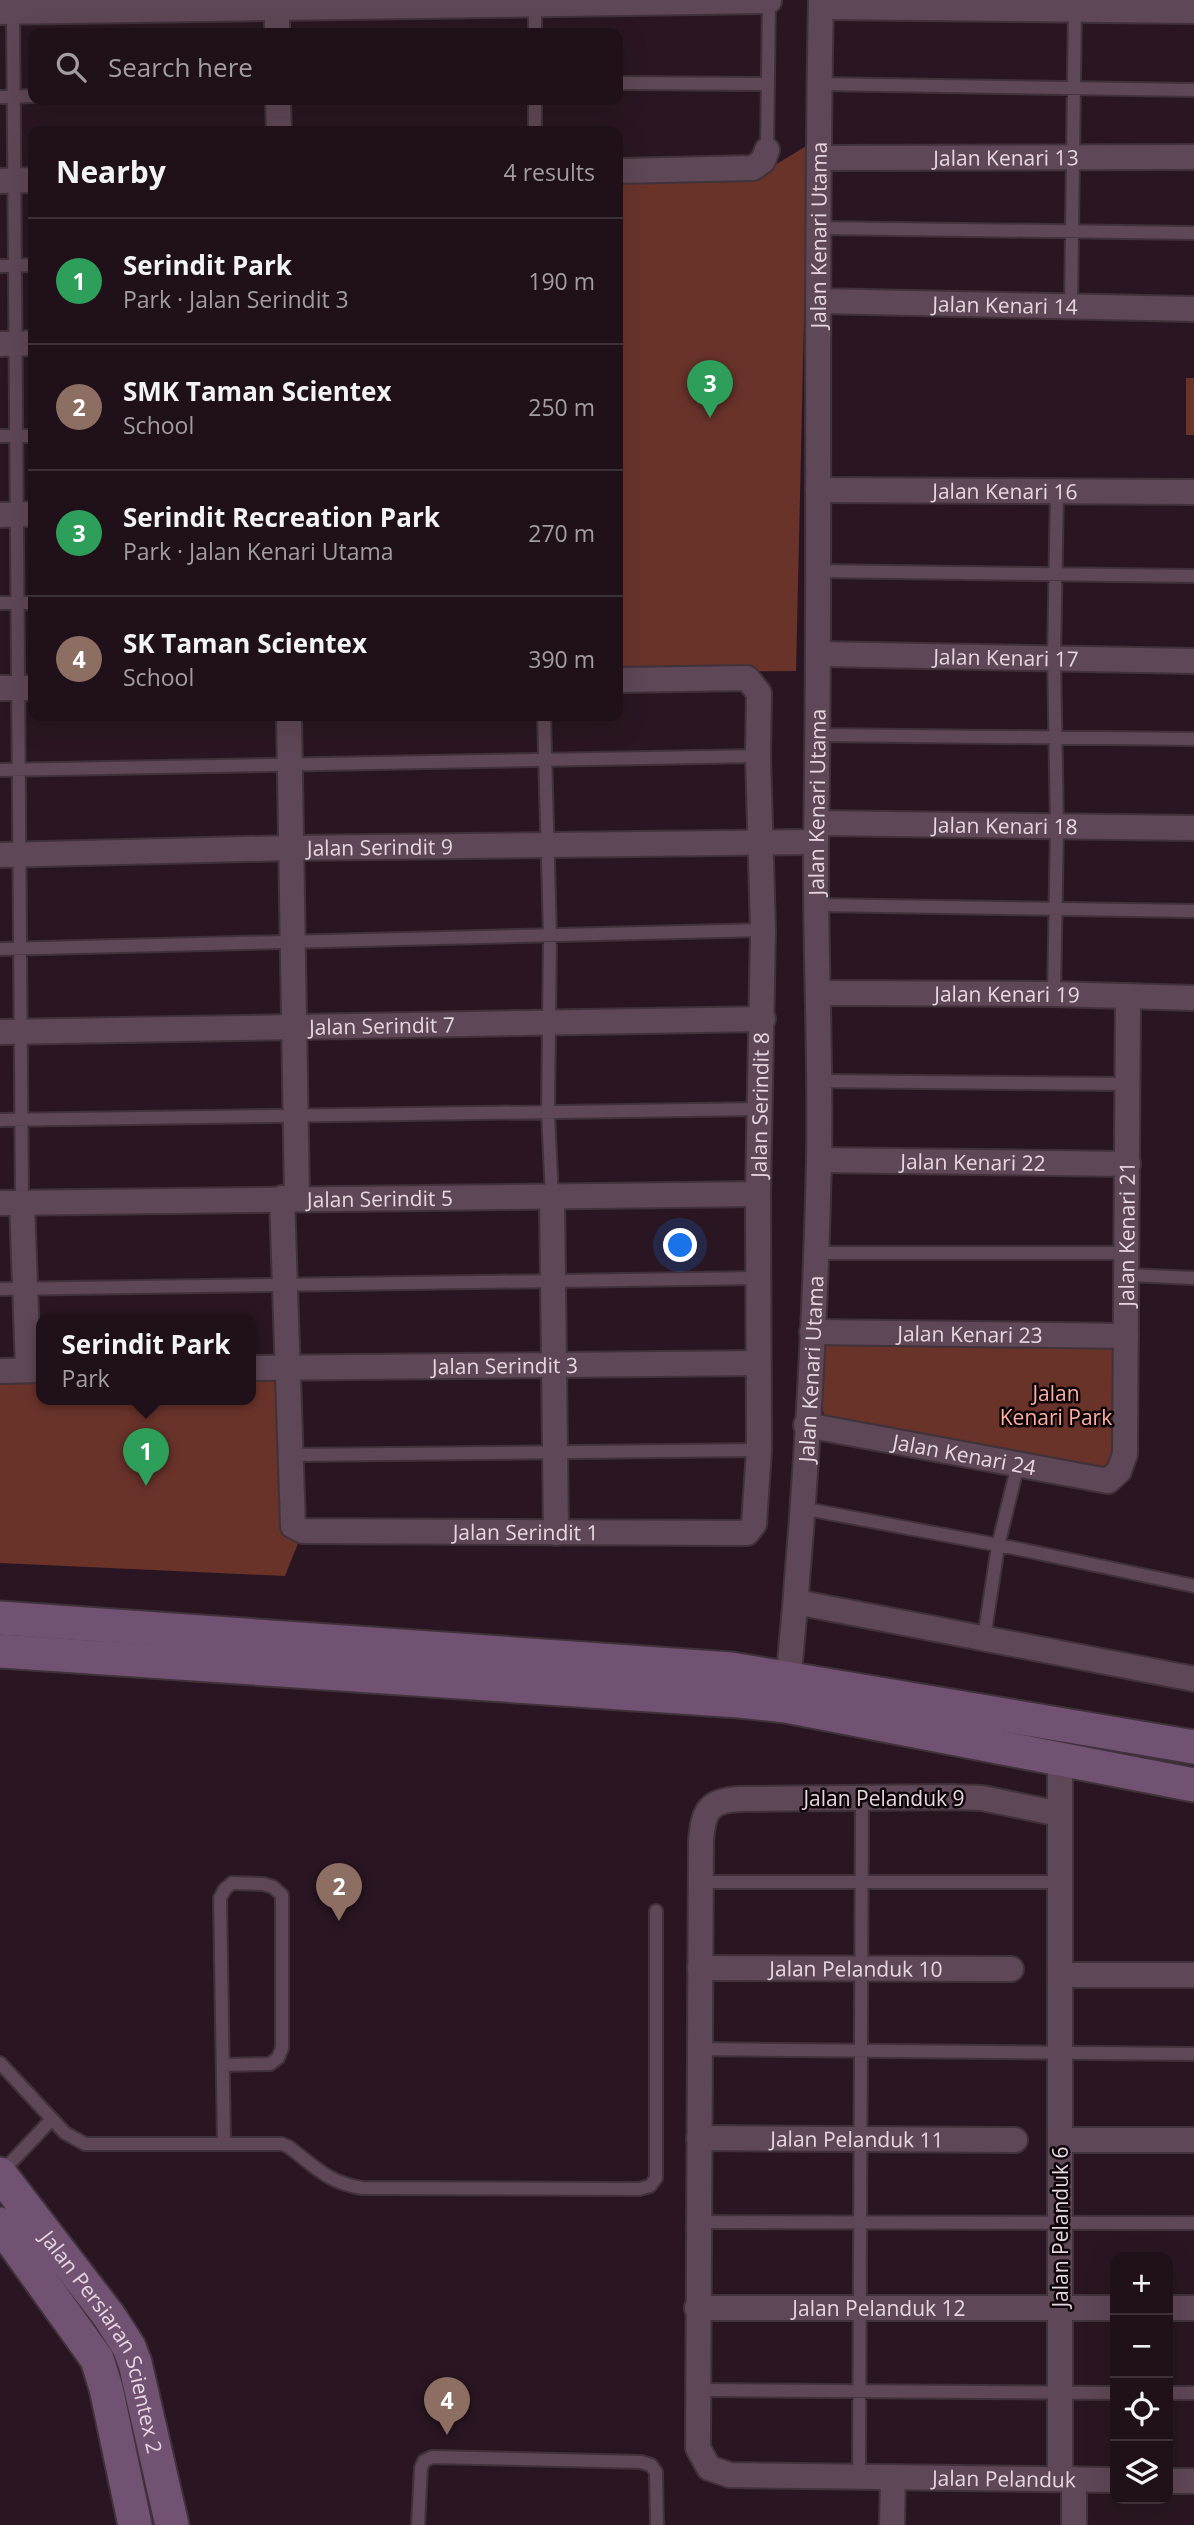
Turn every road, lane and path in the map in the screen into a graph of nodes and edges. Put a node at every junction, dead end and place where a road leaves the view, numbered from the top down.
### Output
1 (769, 0) edge
2 (535, 2) edge
3 (277, 4) edge
4 (821, 4) edge
5 (1075, 6) edge
6 (9, 8) edge
7 (1194, 11) edge
8 (277, 28) edge
9 (535, 28) edge
10 (623, 83) edge
11 (767, 84) junction
12 (820, 84) junction
13 (1074, 88) junction
14 (1194, 90) edge
15 (28, 96) edge
16 (0, 97) edge
17 (14, 97) junction
18 (278, 105) edge
19 (535, 105) edge
20 (279, 126) edge
21 (535, 126) edge
22 (767, 150) joint
23 (819, 158) junction
24 (1074, 158) junction
25 (1194, 158) edge
26 (623, 171) edge
27 (16, 181) edge
28 (820, 228) junction
29 (1072, 232) junction
30 (1194, 233) edge
31 (28, 265) edge
32 (0, 266) edge
33 (15, 266) junction
34 (818, 301) junction
35 (1071, 307) junction
36 (1194, 309) edge
37 (16, 344) edge
38 (0, 436) edge
39 (17, 436) junction
40 (28, 436) edge
41 (818, 490) junction
42 (1057, 491) junction
43 (1194, 492) edge
44 (17, 514) edge
45 (818, 570) junction
46 (1055, 573) junction
47 (1194, 576) edge
48 (0, 603) edge
49 (18, 603) junction
50 (28, 603) edge
51 (819, 654) junction
52 (1055, 657) junction
53 (1194, 661) edge
54 (623, 680) edge
55 (17, 688) edge
56 (289, 721) edge
57 (544, 721) edge
58 (818, 735) junction
59 (1055, 737) junction
60 (1194, 738) edge
61 (758, 756) junction
62 (545, 759) junction
63 (290, 766) junction
64 (0, 770) edge
65 (19, 770) junction
66 (1057, 827) junction
67 (1194, 828) edge
68 (817, 832) junction
69 (760, 842) junction
70 (547, 844) junction
71 (291, 848) junction
72 (10, 855) edge
73 (818, 905) junction
74 (1055, 908) junction
75 (1194, 911) edge
76 (763, 930) junction
77 (550, 936) junction
78 (293, 942) junction
79 (0, 949) edge
80 (20, 949) junction
81 (818, 993) junction
82 (1055, 994) junction
83 (1129, 996) junction
84 (1194, 998) edge
85 (763, 1019) junction
86 (550, 1021) junction
87 (294, 1026) junction
88 (10, 1031) edge
89 (819, 1081) junction
90 (1129, 1084) junction
91 (760, 1109) junction
92 (548, 1112) junction
93 (296, 1116) junction
94 (21, 1119) junction
95 (0, 1120) edge
96 (819, 1160) junction
97 (1128, 1164) junction
98 (758, 1194) junction
99 (552, 1198) junction
100 (289, 1199) junction
101 (11, 1203) edge
102 (815, 1253) junction
103 (1128, 1264) junction
104 (758, 1278) junction
105 (1194, 1278) edge
106 (555, 1281) junction
107 (284, 1284) junction
108 (26, 1288) junction
109 (0, 1289) edge
110 (812, 1332) junction
111 (1126, 1336) junction
112 (758, 1363) junction
113 (555, 1365) junction
114 (289, 1367) junction
115 (256, 1368) edge
116 (34, 1370) edge
117 (0, 1371) edge
118 (806, 1424) junction
119 (759, 1450) junction
120 (555, 1453) junction
121 (291, 1455) junction
122 (1018, 1464) junction
123 (1119, 1472) joint
124 (801, 1508) junction
125 (747, 1533) joint
126 (556, 1534) junction
127 (998, 1546) junction
128 (1194, 1586) edge
129 (796, 1602) junction
130 (0, 1618) edge
131 (984, 1638) junction
132 (0, 1651) edge
133 (1194, 1679) edge
134 (787, 1692) junction
135 (1006, 1716) junction
136 (1194, 1747) edge
137 (1060, 1760) junction
138 (1194, 1785) edge
139 (862, 1797) junction
140 (1060, 1814) junction
141 (701, 1882) junction
142 (861, 1882) junction
143 (1060, 1882) junction
144 (656, 1911) dead end
145 (700, 1968) junction
146 (861, 1968) junction
147 (1011, 1969) dead end
148 (1060, 1975) junction
149 (1194, 1975) edge
150 (699, 2049) junction
151 (860, 2051) junction
152 (1060, 2053) junction
153 (1194, 2054) edge
154 (0, 2063) edge
155 (222, 2065) junction
156 (51, 2119) junction
157 (699, 2138) junction
158 (860, 2139) junction
159 (1015, 2140) dead end
160 (1060, 2140) junction
161 (1194, 2140) edge
162 (223, 2143) junction
163 (0, 2174) edge
164 (698, 2222) junction
165 (860, 2223) junction
166 (1060, 2223) junction
167 (1194, 2223) edge
168 (0, 2224) edge
169 (697, 2308) junction
170 (859, 2308) junction
171 (1060, 2308) junction
172 (1110, 2308) edge
173 (1173, 2308) edge
174 (1194, 2308) edge
175 (697, 2390) junction
176 (859, 2391) junction
177 (1060, 2393) junction
178 (1110, 2393) edge
179 (1173, 2393) edge
180 (1194, 2393) edge
181 (859, 2477) junction
182 (893, 2477) junction
183 (1067, 2479) junction
184 (1110, 2480) edge
185 (1173, 2481) edge
186 (1194, 2481) edge
187 (135, 2525) edge
188 (172, 2525) edge
189 (418, 2525) edge
190 (657, 2525) edge
191 (892, 2525) edge
192 (1074, 2525) edge

1 - 2 street
1 - 11 lane
2 - 3 street
2 - 9 lane
3 - 6 street
3 - 8 street
4 - 5 street
4 - 12 street, Jalan Kenari Utama
5 - 7 street
5 - 13 lane
6 - 17 lane
10 - 11 lane
11 - 22 lane
12 - 13 lane
12 - 23 street, Jalan Kenari Utama
13 - 14 lane
13 - 24 lane
15 - 17 lane
16 - 17 lane
17 - 27 lane
18 - 20 street
19 - 21 lane
22 - 26 street
23 - 24 street, Jalan Kenari 13
23 - 28 street, Jalan Kenari Utama
24 - 25 street, Jalan Kenari 13
24 - 29 lane
27 - 33 lane
28 - 29 lane
28 - 34 street, Jalan Kenari Utama
29 - 30 lane
29 - 35 lane
31 - 33 lane
32 - 33 lane
33 - 37 lane
34 - 35 street, Jalan Kenari 14
34 - 41 street, Jalan Kenari Utama
35 - 36 street, Jalan Kenari 14
37 - 39 lane
38 - 39 lane
39 - 40 lane
39 - 44 lane
41 - 42 street, Jalan Kenari 16
41 - 45 street, Jalan Kenari Utama
42 - 43 street, Jalan Kenari 16
42 - 46 lane
44 - 49 lane
45 - 46 lane
45 - 51 street, Jalan Kenari Utama
46 - 47 lane
46 - 52 lane
48 - 49 lane
49 - 50 lane
49 - 55 lane
51 - 52 street, Jalan Kenari 17
51 - 58 street, Jalan Kenari Utama
52 - 53 street, Jalan Kenari 17
52 - 59 lane
54 - 61 street, Jalan Serindit 8
55 - 65 lane
56 - 63 street
57 - 62 lane
58 - 59 lane
58 - 68 street, Jalan Kenari Utama
59 - 60 lane
59 - 66 lane
61 - 62 lane
61 - 69 street, Jalan Serindit 8
62 - 63 lane
62 - 70 lane
63 - 65 lane
63 - 71 street
64 - 65 lane
65 - 72 lane
66 - 67 street, Jalan Kenari 18
66 - 68 street, Jalan Kenari 18
66 - 74 lane
68 - 69 street, Jalan Kenari 18
68 - 73 street, Jalan Kenari Utama
69 - 70 street, Jalan Serindit 9
69 - 76 street, Jalan Serindit 8
70 - 71 street, Jalan Serindit 9
70 - 77 lane
71 - 72 street, Jalan Serindit 9
71 - 78 street
72 - 80 lane
73 - 74 lane
73 - 81 street, Jalan Kenari Utama
74 - 75 lane
74 - 82 lane
76 - 77 lane
76 - 85 street, Jalan Serindit 8
77 - 78 lane
77 - 86 lane
78 - 80 lane
78 - 87 street
79 - 80 lane
80 - 88 lane
81 - 82 street, Jalan Kenari 19
81 - 89 street, Jalan Kenari Utama
82 - 83 street, Jalan Kenari 19
83 - 84 street, Jalan Kenari 19
83 - 90 street, Jalan Kenari 21
85 - 86 street, Jalan Serindit 7
85 - 91 street, Jalan Serindit 8
86 - 87 street, Jalan Serindit 7
86 - 92 lane
87 - 88 street, Jalan Serindit 7
87 - 93 street
88 - 94 lane
89 - 90 lane
89 - 96 street, Jalan Kenari Utama
90 - 97 street, Jalan Kenari 21
91 - 92 lane
91 - 98 street, Jalan Serindit 8
92 - 93 lane
92 - 99 lane
93 - 94 lane
93 - 100 street
94 - 95 lane
94 - 101 lane
96 - 97 street, Jalan Kenari 22
96 - 102 street, Jalan Kenari Utama
97 - 103 street, Jalan Kenari 21
98 - 99 street, Jalan Serindit 5
98 - 104 street, Jalan Serindit 8
99 - 100 street, Jalan Serindit 5
99 - 106 street
100 - 101 street, Jalan Serindit 5
100 - 107 street
101 - 108 street
102 - 103 lane
102 - 110 street, Jalan Kenari Utama
103 - 105 lane
103 - 111 street, Jalan Kenari 21
104 - 106 lane
104 - 112 street, Jalan Serindit 8
106 - 107 lane
106 - 113 street
107 - 108 lane
107 - 114 street
108 - 109 lane
108 - 116 street
110 - 111 street, Jalan Kenari 23
110 - 118 street, Jalan Kenari Utama
111 - 123 street, Jalan Kenari 21
112 - 113 street, Jalan Serindit 3
112 - 119 street, Jalan Serindit 8
113 - 114 street, Jalan Serindit 3
113 - 120 street
114 - 115 street, Jalan Serindit 3
114 - 121 street
116 - 117 street
118 - 122 street, Jalan Kenari 24
118 - 124 street, Jalan Kenari Utama
119 - 120 lane
119 - 125 street, Jalan Serindit 8
120 - 121 lane
120 - 126 street
121 - 126 street, Jalan Serindit 1
122 - 123 street, Jalan Kenari 24
122 - 127 lane
124 - 127 lane
124 - 129 street, Jalan Kenari Utama
125 - 126 street, Jalan Serindit 1
127 - 128 lane
127 - 131 lane
129 - 131 street
129 - 134 street, Jalan Kenari Utama
130 - 134 street
131 - 133 street
132 - 134 street
134 - 135 street
134 - 137 street
135 - 136 street
135 - 137 street
137 - 138 street
137 - 140 street, Jalan Pelanduk 6
139 - 140 street, Jalan Pelanduk 9
139 - 141 street, Jalan Pelanduk 9
139 - 142 lane
140 - 143 street, Jalan Pelanduk 6
141 - 142 lane
141 - 145 street
142 - 143 lane
142 - 146 lane
143 - 148 street, Jalan Pelanduk 6
144 - 162 lane
145 - 146 street, Jalan Pelanduk 10
145 - 150 street
146 - 147 street, Jalan Pelanduk 10
146 - 151 lane
148 - 149 street
148 - 152 street, Jalan Pelanduk 6
150 - 151 lane
150 - 157 street
151 - 152 lane
151 - 158 lane
152 - 153 lane
152 - 160 street, Jalan Pelanduk 6
154 - 156 lane
155 - 155 lane
155 - 162 lane
156 - 162 lane
156 - 163 lane
157 - 158 street, Jalan Pelanduk 11
157 - 164 street
158 - 159 street, Jalan Pelanduk 11
158 - 165 lane
160 - 161 street
160 - 166 street, Jalan Pelanduk 6
163 - 188 street, Jalan Persiaran Scientex 2
164 - 165 lane
164 - 169 street
165 - 166 lane
165 - 170 lane
166 - 167 lane
166 - 171 street, Jalan Pelanduk 6
168 - 187 street, Jalan Persiaran Scientex 2
169 - 170 street, Jalan Pelanduk 12
169 - 175 street
170 - 171 street, Jalan Pelanduk 12
170 - 176 lane
171 - 172 street, Jalan Pelanduk 12
171 - 177 street, Jalan Pelanduk 6
173 - 174 street
175 - 176 lane
175 - 181 street, Jalan Pelanduk
176 - 177 lane
176 - 181 lane
177 - 178 lane
177 - 183 street, Jalan Pelanduk 6
179 - 180 lane
181 - 182 street, Jalan Pelanduk
182 - 183 street, Jalan Pelanduk
182 - 191 street
183 - 184 street, Jalan Pelanduk
183 - 192 street, Jalan Pelanduk 6
185 - 186 street
189 - 190 lane

